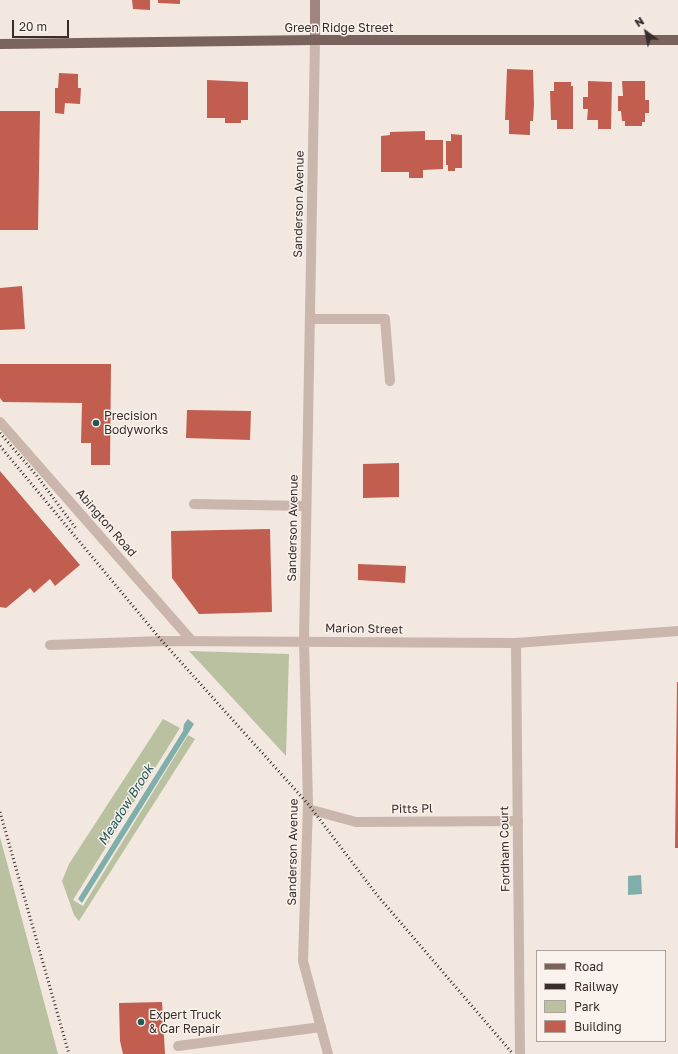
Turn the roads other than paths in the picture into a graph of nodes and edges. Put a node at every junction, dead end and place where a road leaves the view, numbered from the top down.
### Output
1 (315, 0) edge
2 (315, 40) junction
3 (678, 40) edge
4 (0, 44) edge
5 (310, 319) junction
6 (390, 381) dead end
7 (0, 422) edge
8 (194, 504) dead end
9 (306, 506) junction
10 (678, 631) edge
11 (192, 641) junction
12 (304, 641) junction
13 (516, 643) junction
14 (50, 645) dead end
15 (308, 809) junction
16 (518, 821) junction
17 (321, 1027) junction
18 (178, 1046) dead end
19 (328, 1054) edge
20 (520, 1054) edge

1 - 2 street, Sanderson Avenue
2 - 3 main road, Green Ridge Street
2 - 4 main road, Green Ridge Street
2 - 5 street, Sanderson Avenue
5 - 6 street
5 - 9 street, Sanderson Avenue
7 - 11 street, Abington Road
8 - 9 street
9 - 12 street, Sanderson Avenue
10 - 13 street, Marion Street
11 - 12 street, Marion Street
11 - 14 street, Marion Street
12 - 13 street, Marion Street
12 - 15 street, Sanderson Avenue
13 - 16 street, Fordham Court
15 - 16 street, Pitts Pl
15 - 17 street, Sanderson Avenue
16 - 20 street, Fordham Court
17 - 18 street
17 - 19 street, Sanderson Avenue

